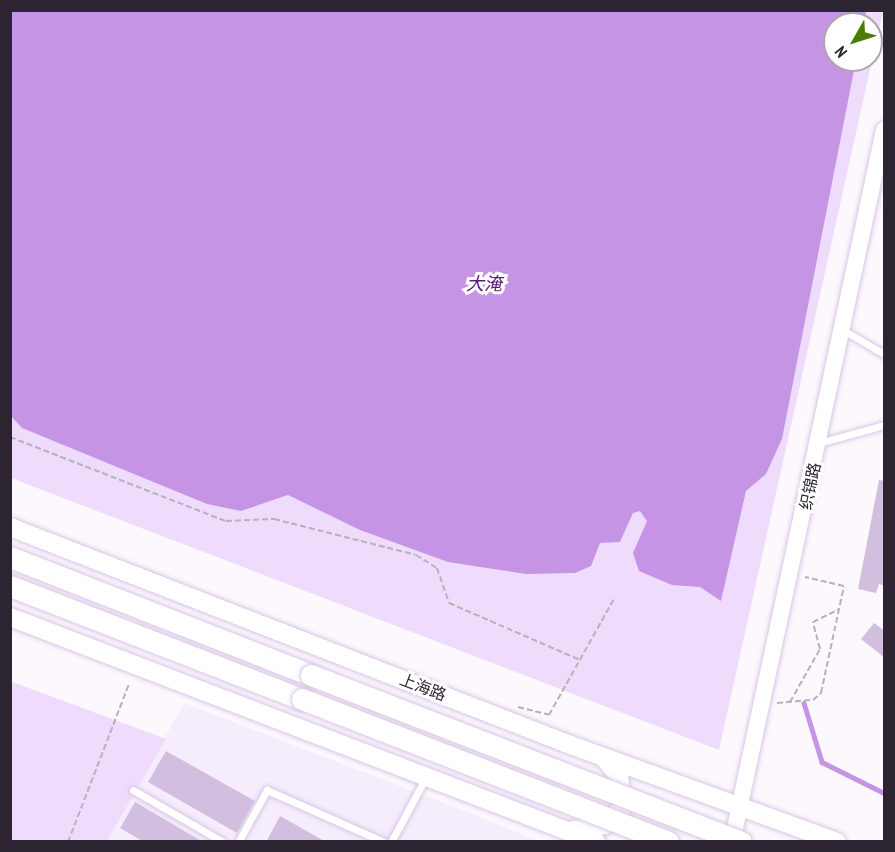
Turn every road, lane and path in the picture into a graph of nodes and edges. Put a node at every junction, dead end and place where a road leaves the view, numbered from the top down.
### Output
1 (885, 130) edge
2 (842, 330) junction
3 (885, 354) edge
4 (885, 425) edge
5 (10, 436) edge
6 (819, 443) junction
7 (10, 527) edge
8 (10, 557) edge
9 (791, 574) junction
10 (10, 586) edge
11 (615, 597) dead end
12 (838, 610) junction
13 (10, 617) edge
14 (580, 660) junction
15 (129, 684) dead end
16 (790, 702) junction
17 (763, 704) junction
18 (508, 721) junction
19 (603, 757) junction
20 (427, 775) junction
21 (133, 790) dead end
22 (740, 807) junction
23 (568, 831) junction
24 (68, 842) edge
25 (223, 842) edge
26 (238, 842) edge
27 (384, 842) edge
28 (391, 842) edge
29 (596, 842) edge
30 (668, 842) edge
31 (732, 842) edge
32 (741, 842) edge
33 (837, 842) edge

1 - 2 street, 织锦路
2 - 3 lane
2 - 6 street, 织锦路
4 - 6 lane
5 - 14 path
6 - 9 street, 织锦路
7 - 18 main road, 上海路
8 - 32 highway, 上海路, bridge
9 - 12 path
9 - 17 street, 织锦路
10 - 30 highway, bridge
11 - 14 path
12 - 16 path
12 - 16 path
13 - 20 main road
14 - 18 path
15 - 24 path
16 - 17 path
17 - 22 street, 织锦路
18 - 19 main road, 上海路
19 - 22 main road, 上海路
19 - 23 main road
20 - 23 main road
20 - 28 lane
21 - 25 lane
22 - 31 street, 织锦路
22 - 33 main road, 上海路
23 - 29 main road
26 - 27 lane

